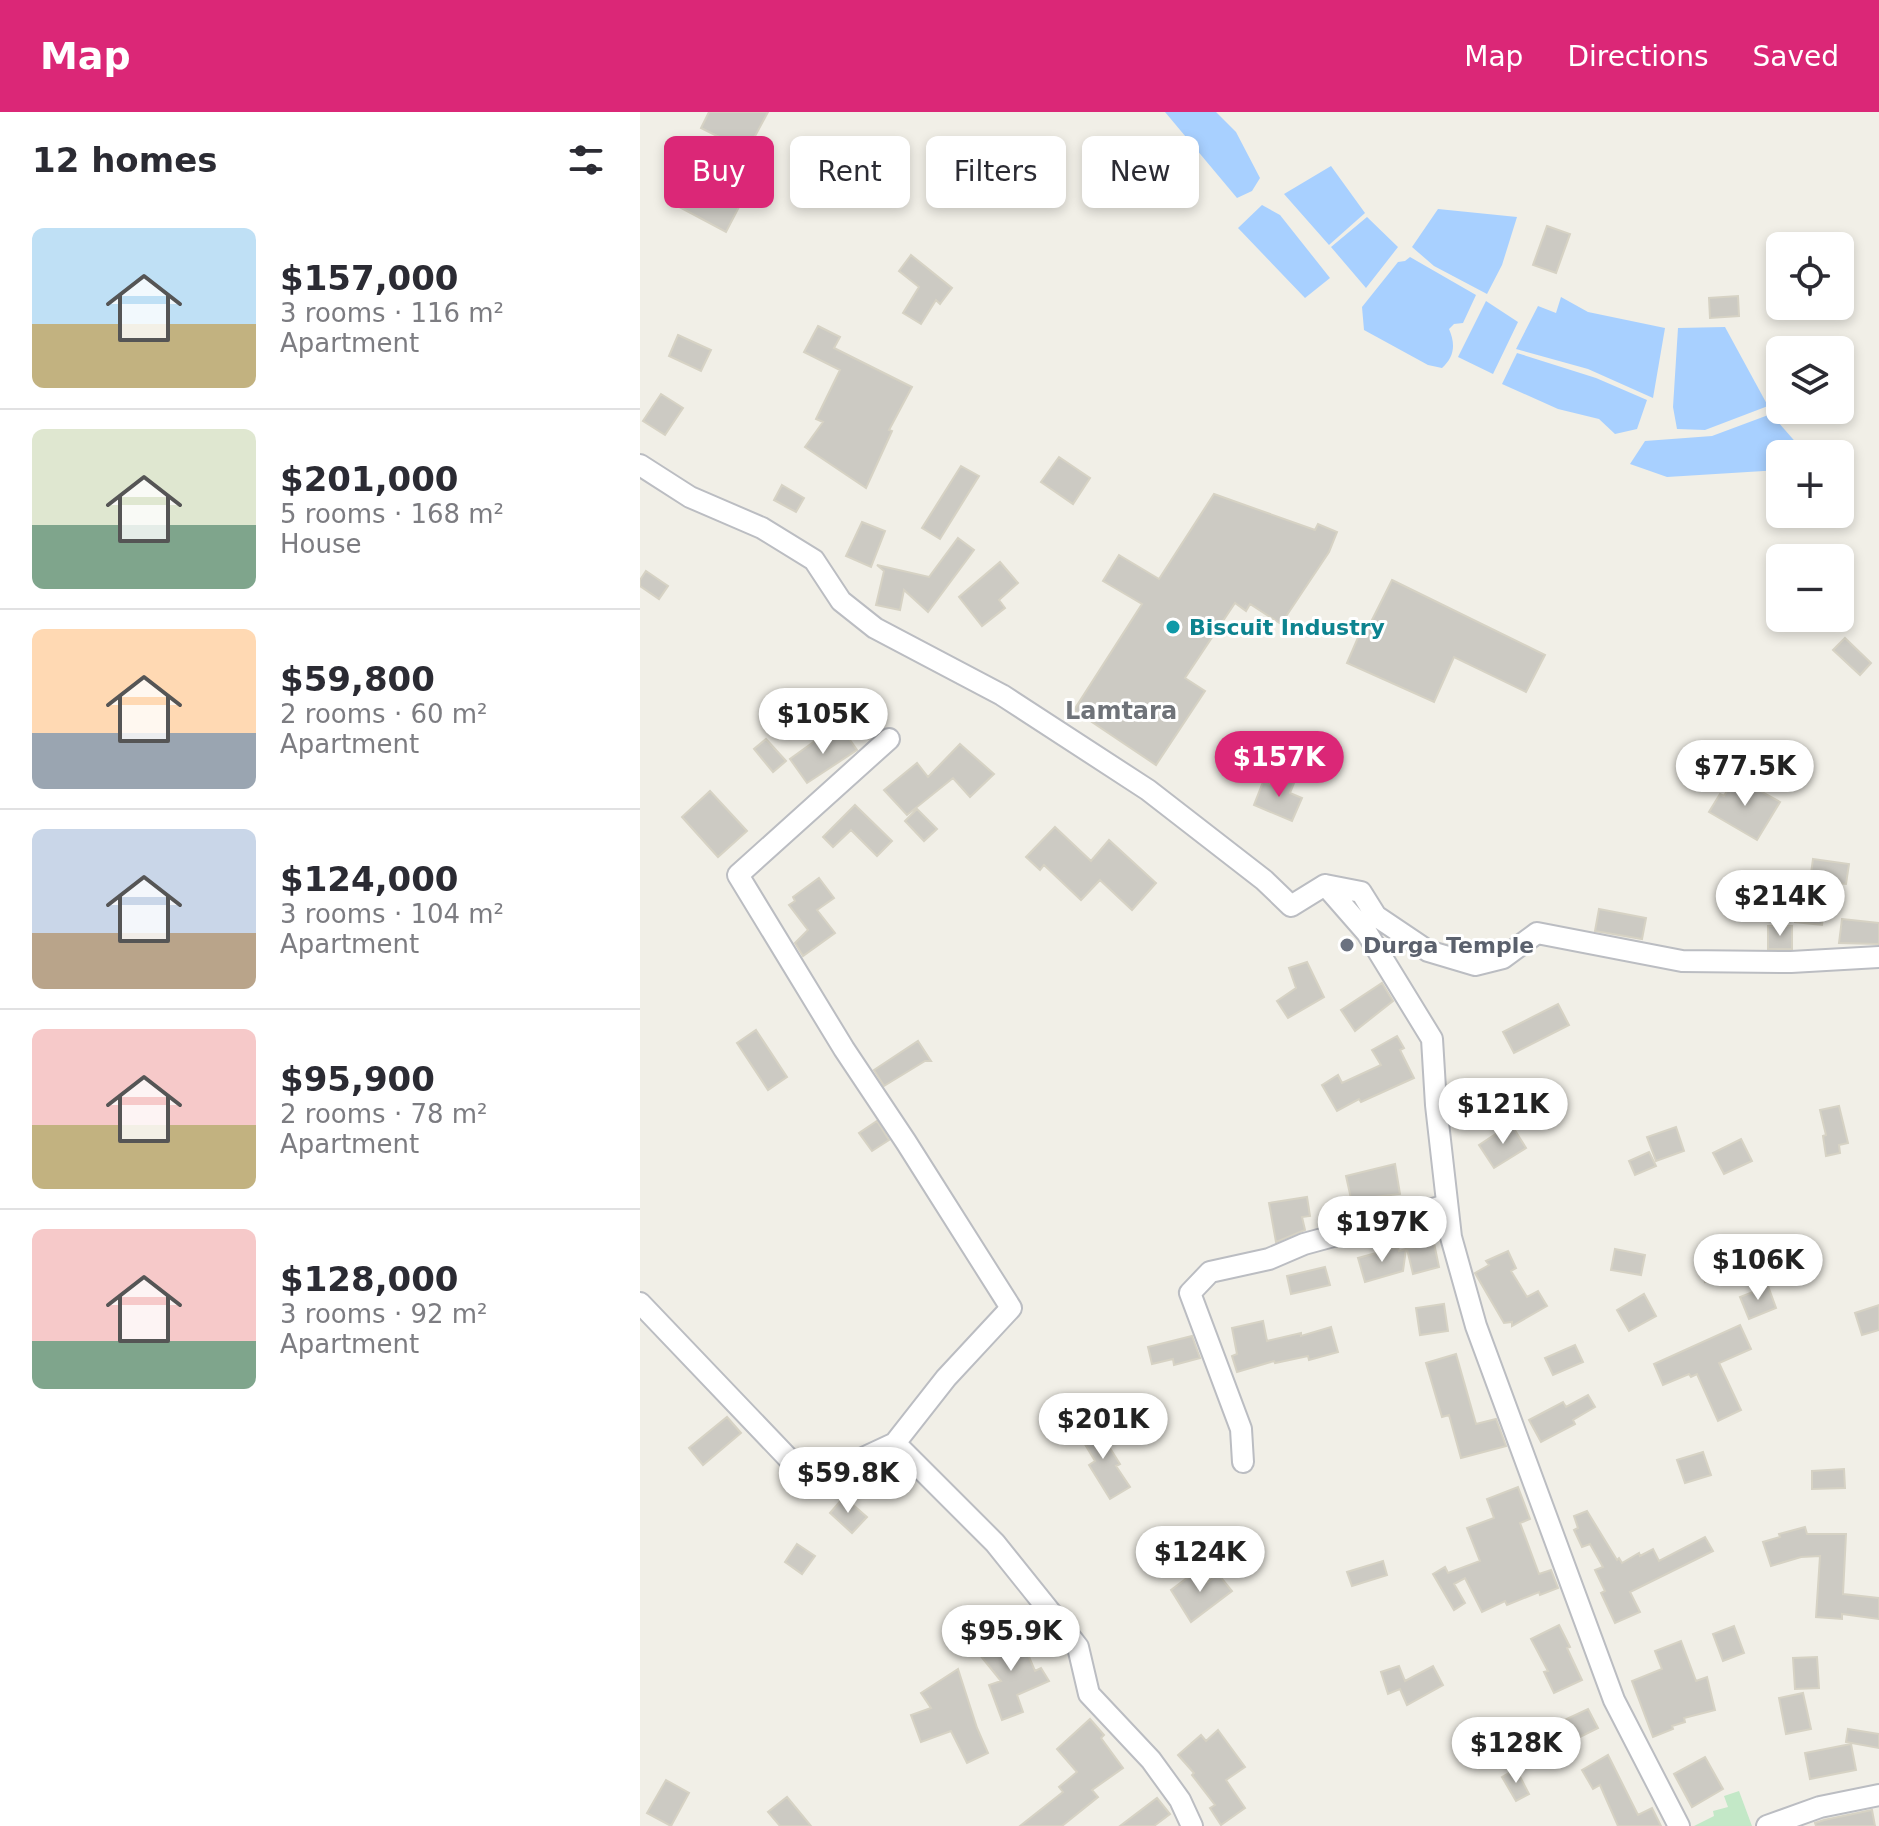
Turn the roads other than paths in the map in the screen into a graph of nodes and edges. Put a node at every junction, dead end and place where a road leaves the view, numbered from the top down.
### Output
1 (640, 465) edge
2 (889, 739) dead end
3 (1325, 885) junction
4 (1879, 957) edge
5 (1447, 1205) junction
6 (640, 1303) edge
7 (895, 1443) junction
8 (1243, 1462) dead end
9 (1879, 1795) edge
10 (1192, 1826) edge
11 (1679, 1826) edge
12 (1767, 1826) edge

1 - 3 street
2 - 7 street
3 - 4 street
3 - 5 street
5 - 8 street
5 - 11 street
6 - 7 street
7 - 10 street
9 - 12 street

